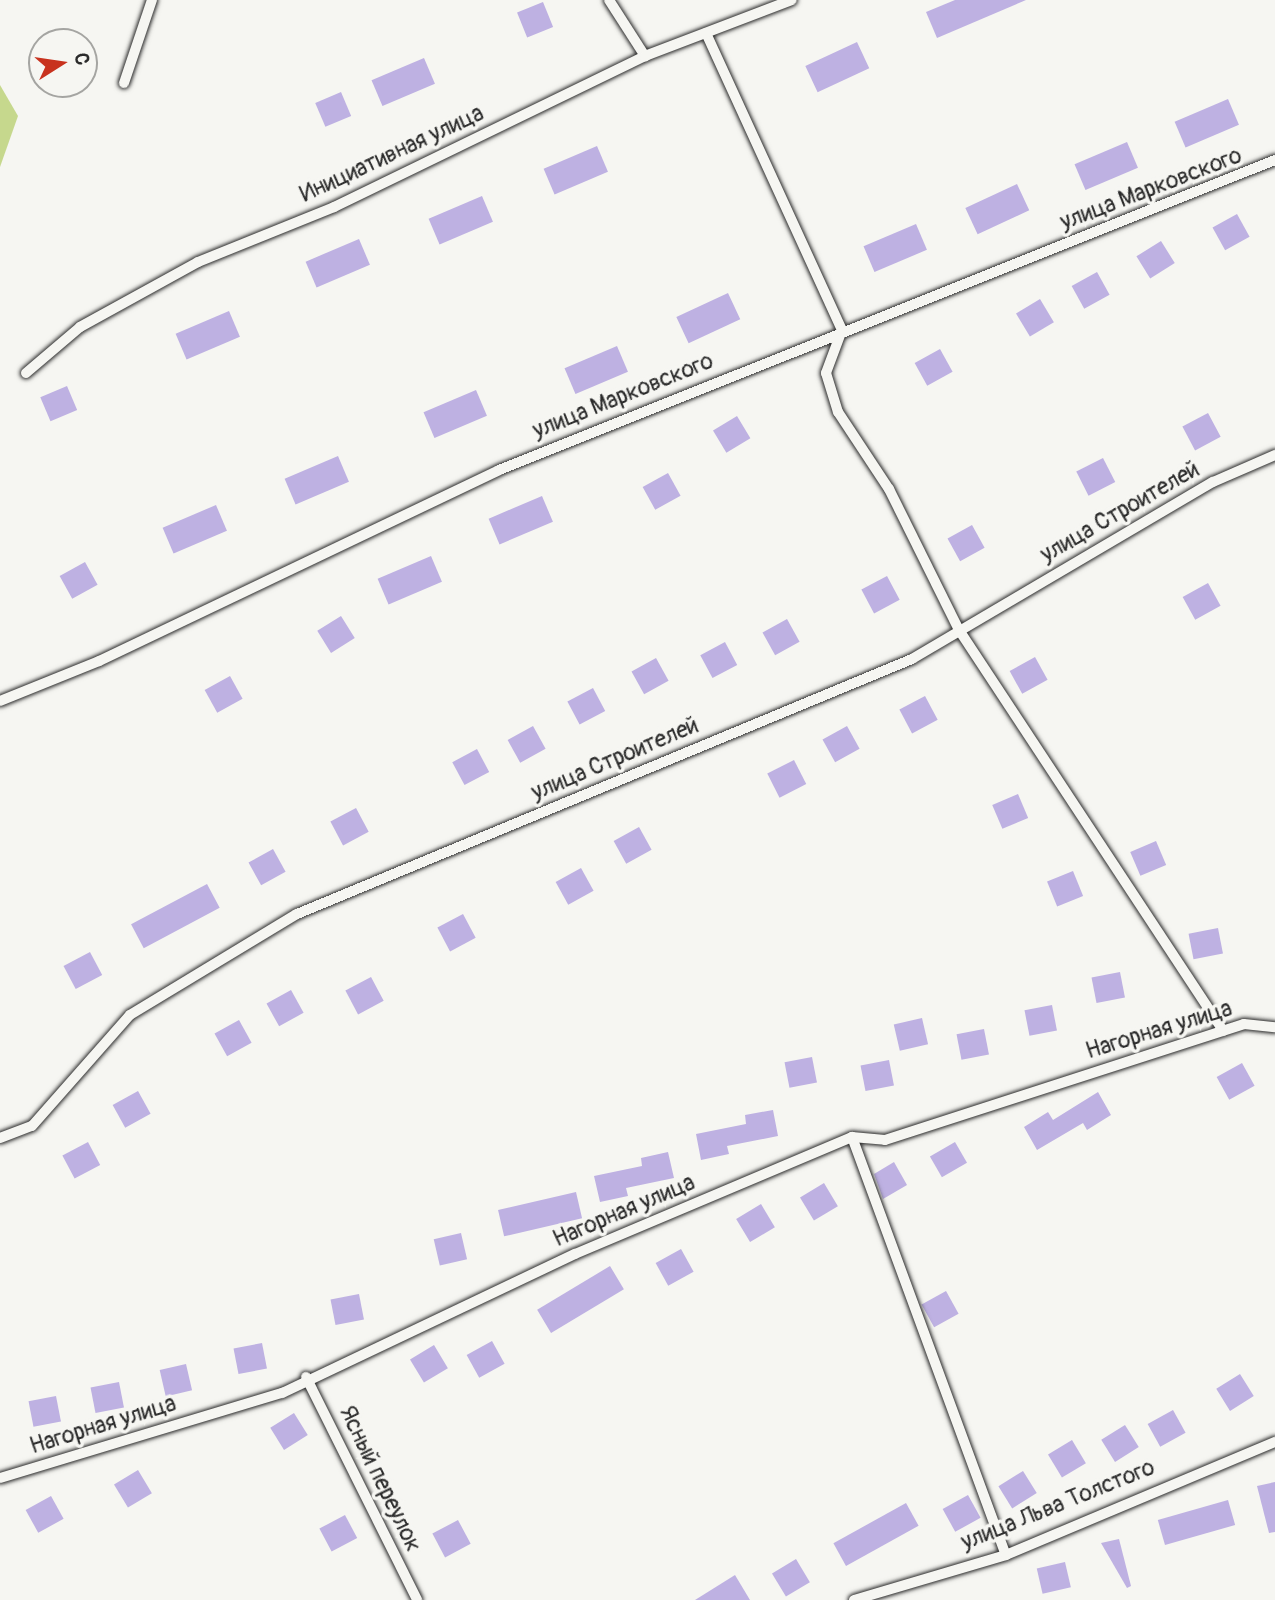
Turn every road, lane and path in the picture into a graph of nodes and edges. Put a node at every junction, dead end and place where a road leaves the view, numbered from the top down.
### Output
1 (152, 0) edge
2 (609, 0) edge
3 (792, 0) edge
4 (706, 33) junction
5 (645, 57) junction
6 (124, 83) dead end
7 (1275, 160) edge
8 (842, 330) junction
9 (26, 373) dead end
10 (1275, 455) edge
11 (959, 630) junction
12 (0, 701) edge
13 (1275, 1027) edge
14 (1223, 1031) junction
15 (852, 1137) junction
16 (0, 1138) edge
17 (306, 1377) junction
18 (1275, 1442) edge
19 (0, 1478) edge
20 (1006, 1555) junction
21 (417, 1600) edge
22 (854, 1600) edge

1 - 6 lane
2 - 5 lane
3 - 4 lane, Инициативная улица
4 - 5 lane, Инициативная улица
4 - 8 lane
5 - 9 lane, Инициативная улица
7 - 8 lane, улица Марковского
8 - 11 lane
8 - 12 lane, улица Марковского
10 - 11 lane, улица Строителей
11 - 14 lane
11 - 16 lane, улица Строителей
13 - 14 lane, Нагорная улица
14 - 15 lane, Нагорная улица
15 - 17 lane, Нагорная улица
15 - 20 lane
17 - 19 lane, Нагорная улица
17 - 21 lane, Ясный переулок
18 - 20 lane, улица Льва Толстого
20 - 22 lane, улица Льва Толстого

